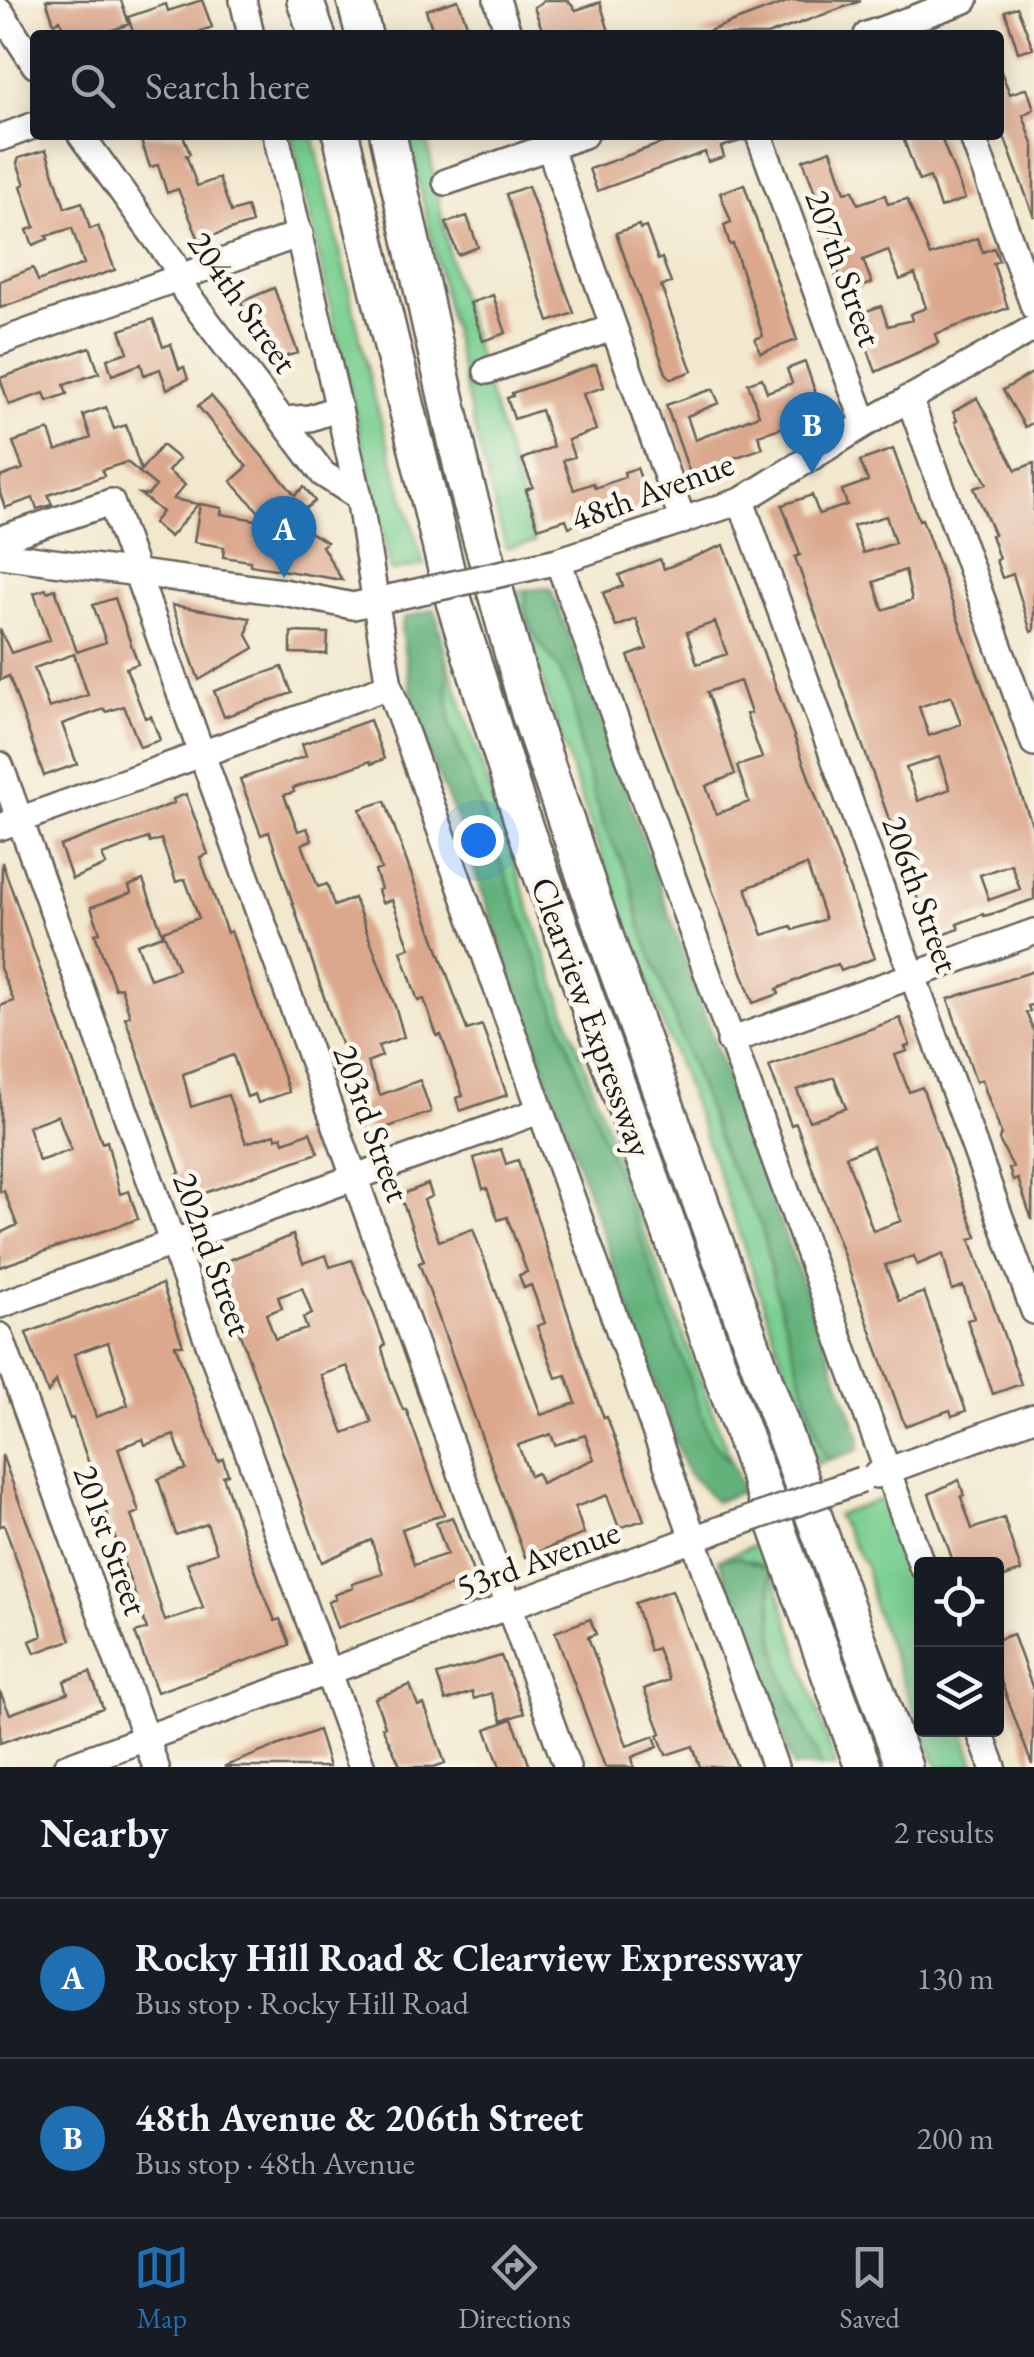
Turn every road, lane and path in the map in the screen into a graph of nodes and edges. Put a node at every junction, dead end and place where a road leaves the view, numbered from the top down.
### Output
1 (244, 0) edge
2 (307, 0) edge
3 (355, 0) edge
4 (372, 0) edge
5 (497, 0) edge
6 (965, 0) edge
7 (0, 11) edge
8 (932, 24) edge
9 (250, 30) edge
10 (316, 30) edge
11 (363, 30) edge
12 (377, 30) edge
13 (508, 30) edge
14 (896, 30) edge
15 (30, 57) edge
16 (30, 127) edge
17 (0, 138) edge
18 (85, 140) edge
19 (277, 140) edge
20 (342, 140) edge
21 (391, 140) edge
22 (761, 140) edge
23 (974, 140) edge
24 (547, 141) edge
25 (446, 182) dead end
26 (300, 234) junction
27 (180, 278) junction
28 (1034, 307) edge
29 (612, 328) junction
30 (1034, 328) edge
31 (0, 342) edge
32 (487, 371) dead end
33 (910, 398) junction
34 (339, 408) junction
35 (283, 420) junction
36 (864, 424) junction
37 (359, 497) junction
38 (742, 501) junction
39 (683, 521) junction
40 (0, 539) edge
41 (0, 554) edge
42 (558, 561) junction
43 (138, 571) junction
44 (376, 604) junction
45 (389, 686) junction
46 (1034, 743) edge
47 (201, 754) junction
48 (0, 765) edge
49 (10, 823) edge
50 (1034, 932) edge
51 (913, 976) junction
52 (730, 1041) junction
53 (538, 1110) junction
54 (354, 1176) junction
55 (172, 1242) junction
56 (0, 1305) edge
57 (1034, 1311) edge
58 (0, 1336) edge
59 (1034, 1417) edge
60 (888, 1470) junction
61 (703, 1535) junction
62 (919, 1557) edge
63 (510, 1608) junction
64 (328, 1673) junction
65 (982, 1737) edge
66 (146, 1738) junction
67 (66, 1767) edge
68 (156, 1767) edge
69 (362, 1767) edge
70 (567, 1767) edge
71 (774, 1767) edge
72 (863, 1767) edge
73 (904, 1767) edge
74 (993, 1767) edge

1 - 9 street
2 - 10 highway
3 - 11 highway
4 - 12 highway
5 - 13 street
6 - 8 street
7 - 15 street
8 - 14 street
16 - 17 street
18 - 27 street, 204th Street
19 - 26 street
20 - 72 highway, Clearview Expressway
21 - 73 highway, Clearview Expressway
22 - 36 street, 207th Street
23 - 28 street
24 - 25 street
24 - 29 street
26 - 27 street
26 - 34 street
27 - 31 street
27 - 35 street, 204th Street
29 - 32 street
29 - 39 street
30 - 33 street, 48th Avenue
33 - 36 street, 48th Avenue
33 - 46 street
34 - 35 street
34 - 37 street
35 - 37 street, 204th Street
36 - 38 street, 48th Avenue
37 - 44 street
38 - 39 street, 48th Avenue
38 - 51 street, 206th Street
39 - 42 street, 48th Avenue
40 - 43 street, 203rd Street
41 - 43 street, 48th Avenue
42 - 44 street, 48th Avenue, bridge
42 - 52 street
43 - 44 street, 48th Avenue
43 - 47 street, 203rd Street
44 - 45 street
45 - 47 street
45 - 53 street
47 - 49 street
47 - 54 street, 203rd Street
48 - 49 street, 202nd Street
49 - 55 street, 202nd Street
50 - 51 street
51 - 52 street
51 - 57 street, 206th Street
52 - 60 street
53 - 54 street
53 - 61 street
54 - 55 street
54 - 63 street, 203rd Street
55 - 56 street
55 - 64 street, 202nd Street
58 - 66 street, 201st Street
59 - 60 street, 53rd Avenue
60 - 61 street, 53rd Avenue, bridge
60 - 62 street
61 - 63 street, 53rd Avenue
61 - 71 street
63 - 64 street, 53rd Avenue
63 - 70 street, 203rd Street
64 - 66 street, 53rd Avenue
64 - 69 street, 202nd Street
65 - 74 street
66 - 67 street, 53rd Avenue
66 - 68 street, 201st Street

